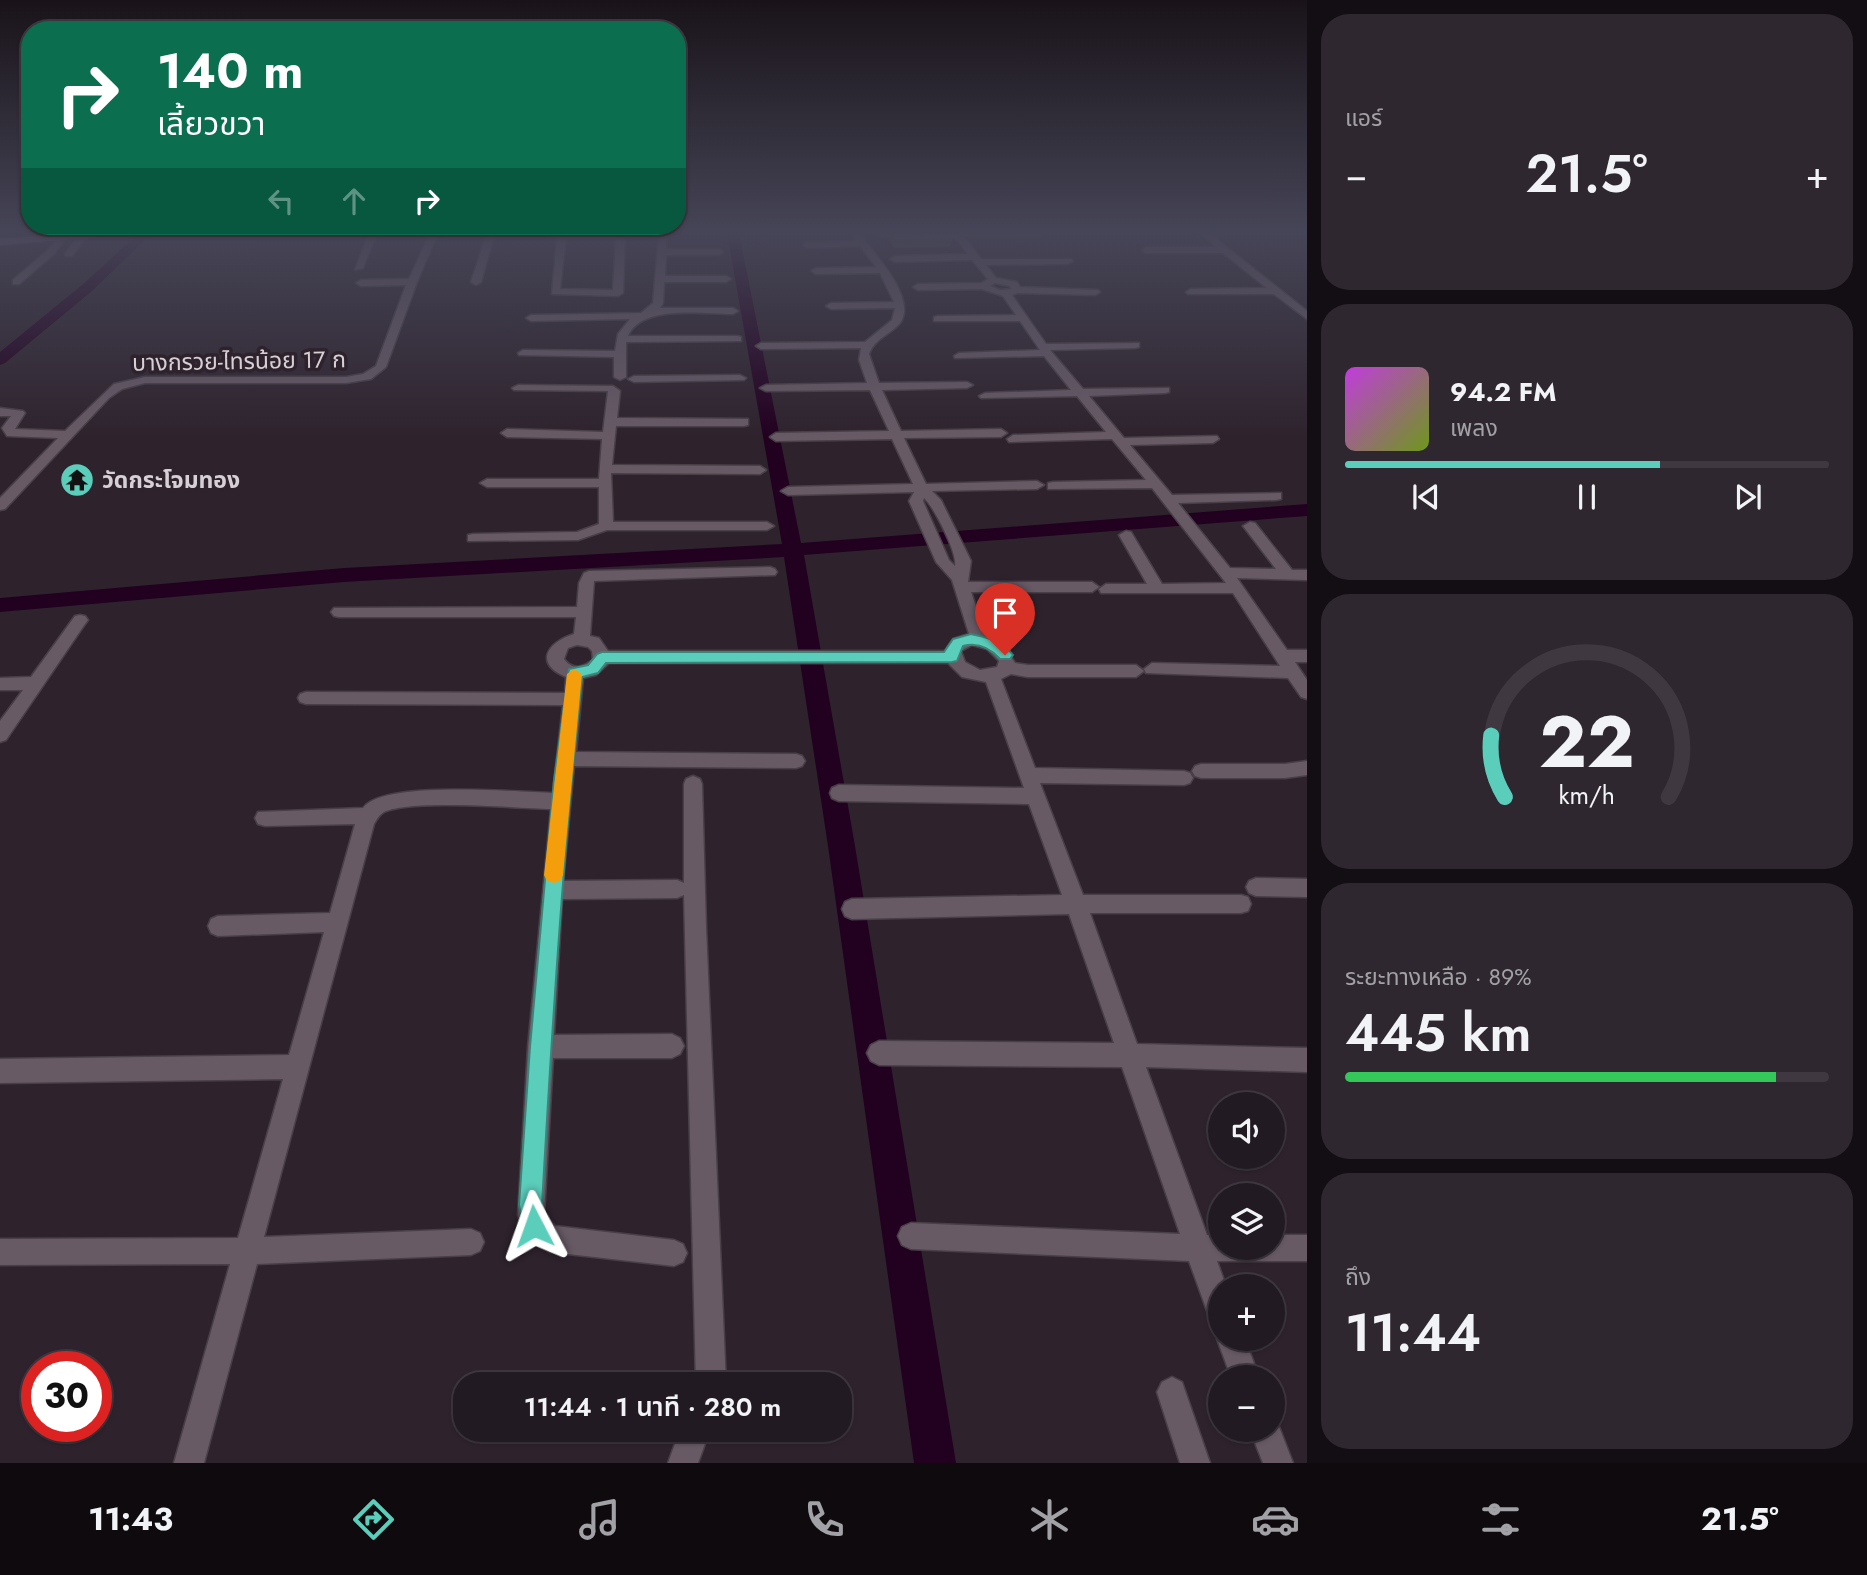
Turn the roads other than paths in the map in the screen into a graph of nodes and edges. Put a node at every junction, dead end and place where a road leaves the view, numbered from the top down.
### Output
1 (405, 301) edge
2 (657, 301) edge
3 (898, 301) edge
4 (1015, 301) edge
5 (1289, 301) edge
6 (900, 305) junction
7 (831, 306) dead end
8 (733, 311) dead end
9 (649, 313) junction
10 (1307, 316) edge
11 (531, 318) dead end
12 (1023, 318) junction
13 (938, 319) dead end
14 (622, 339) junction
15 (737, 340) dead end
16 (868, 345) junction
17 (1135, 345) dead end
18 (761, 346) dead end
19 (1045, 350) junction
20 (523, 353) dead end
21 (620, 354) junction
22 (959, 356) dead end
23 (620, 377) junction
24 (740, 378) dead end
25 (634, 379) junction
26 (967, 385) dead end
27 (874, 386) junction
28 (518, 388) dead end
29 (766, 388) dead end
30 (612, 390) junction
31 (1165, 390) dead end
32 (1080, 393) junction
33 (985, 396) dead end
34 (0, 412) edge
35 (744, 422) dead end
36 (610, 429) junction
37 (506, 433) dead end
38 (896, 434) junction
39 (69, 435) junction
40 (776, 437) dead end
41 (1118, 439) junction
42 (1213, 439) dead end
43 (760, 470) dead end
44 (605, 476) junction
45 (487, 483) dead end
46 (1153, 484) junction
47 (1037, 485) dead end
48 (1053, 486) dead end
49 (921, 489) junction
50 (788, 491) dead end
51 (1276, 496) dead end
52 (1167, 499) junction
53 (0, 506) edge
54 (606, 526) junction
55 (767, 526) dead end
56 (1250, 526) dead end
57 (1126, 535) dead end
58 (473, 538) dead end
59 (771, 572) dead end
60 (1226, 573) junction
61 (1288, 575) junction
62 (1307, 575) edge
63 (961, 582) junction
64 (1157, 588) junction
65 (1237, 588) junction
66 (584, 611) junction
67 (339, 612) dead end
68 (79, 621) dead end
69 (582, 639) junction
70 (979, 639) junction
71 (1283, 656) junction
72 (1307, 656) edge
73 (602, 657) junction
74 (952, 657) junction
75 (999, 672) junction
76 (1294, 672) junction
77 (575, 673) junction
78 (36, 683) junction
79 (0, 684) edge
80 (1307, 693) edge
81 (306, 698) dead end
82 (571, 699) junction
83 (0, 735) edge
84 (564, 759) junction
85 (796, 761) dead end
86 (1307, 768) edge
87 (693, 784) dead end
88 (1033, 785) junction
89 (839, 793) dead end
90 (560, 801) junction
91 (369, 816) junction
92 (265, 818) dead end
93 (1256, 887) dead end
94 (1307, 888) edge
95 (677, 889) dead end
96 (552, 890) junction
97 (1076, 904) junction
98 (1241, 904) dead end
99 (852, 909) dead end
100 (337, 922) junction
101 (218, 926) dead end
102 (672, 1046) dead end
103 (540, 1047) junction
104 (879, 1053) dead end
105 (1130, 1055) junction
106 (1307, 1060) edge
107 (297, 1067) junction
108 (0, 1071) edge
109 (911, 1236) dead end
110 (471, 1242) dead end
111 (1197, 1248) junction
112 (1307, 1248) edge
113 (247, 1251) junction
114 (0, 1252) edge
115 (674, 1252) dead end
116 (1208, 1278) edge
117 (711, 1372) edge
118 (1172, 1392) dead end
119 (691, 1442) edge
120 (1270, 1442) edge
121 (189, 1463) edge
122 (683, 1463) edge
123 (1195, 1463) edge
124 (1278, 1463) edge

1 - 39 street, บางกรวย-ไทรน้อย 17 ก
2 - 9 street
3 - 6 street
4 - 12 street
5 - 10 street
6 - 7 street
6 - 16 street
8 - 9 street
9 - 11 street
9 - 14 street
12 - 13 street
12 - 19 street
14 - 15 street
14 - 21 street
16 - 18 street
16 - 27 street
17 - 19 street
19 - 22 street
19 - 32 street
20 - 21 street
21 - 23 street
23 - 25 street
23 - 30 street
24 - 25 street
25 - 30 street
26 - 27 street
27 - 29 street
27 - 38 street
28 - 30 street
30 - 36 street
31 - 32 street
32 - 33 street
32 - 41 street
34 - 39 street
35 - 36 street
36 - 37 street
36 - 44 street
38 - 40 street
38 - 41 street
38 - 49 street
39 - 53 street, บางกรวย-ไทรน้อย 17 ก
41 - 42 street
41 - 46 street
43 - 44 street
44 - 45 street
44 - 54 street
46 - 48 street
46 - 52 street
47 - 49 street
49 - 50 street
49 - 63 street
49 - 63 street
51 - 52 street
52 - 60 street
54 - 55 street
54 - 58 street
56 - 61 street
57 - 64 street
59 - 66 street
60 - 61 street
60 - 65 street
61 - 62 street
63 - 64 street
63 - 70 street
64 - 65 street
65 - 71 street
66 - 67 street
66 - 69 street
68 - 78 street
69 - 73 street
69 - 77 street
70 - 74 street
70 - 75 street
71 - 72 street
71 - 76 street
73 - 74 street
73 - 77 street
74 - 75 street
75 - 76 street
75 - 88 street
76 - 80 street
77 - 82 street
78 - 79 street
78 - 83 street
81 - 82 street
82 - 84 street
84 - 85 street
84 - 90 street
86 - 88 street
87 - 117 street
88 - 89 street
88 - 97 street
90 - 91 street
90 - 96 street
91 - 92 street
91 - 100 street
93 - 94 street
95 - 96 street
96 - 103 street
97 - 98 street
97 - 99 street
97 - 105 street
100 - 101 street
100 - 107 street
102 - 103 street
103 - 115 street
104 - 105 street
105 - 106 street
105 - 111 street
107 - 108 street
107 - 113 street
109 - 111 street
110 - 113 street
111 - 112 street
111 - 116 street
113 - 114 street
113 - 121 street
118 - 123 street
119 - 122 street
120 - 124 street

